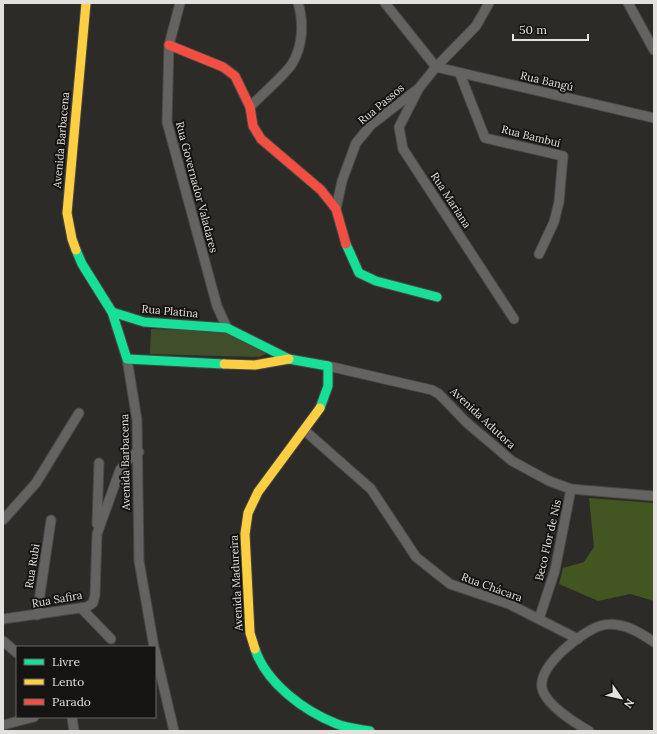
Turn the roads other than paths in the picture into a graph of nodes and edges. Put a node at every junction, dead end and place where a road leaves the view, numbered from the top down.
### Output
1 (86, 3) edge
2 (180, 3) edge
3 (298, 3) edge
4 (385, 3) edge
5 (489, 3) edge
6 (628, 3) edge
7 (169, 45) junction
8 (654, 50) edge
9 (436, 67) junction
10 (460, 74) junction
11 (419, 88) junction
12 (250, 107) junction
13 (654, 118) edge
14 (336, 209) junction
15 (539, 254) dead end
16 (437, 297) dead end
17 (112, 312) junction
18 (514, 319) dead end
19 (227, 328) junction
20 (127, 359) junction
21 (289, 359) junction
22 (328, 366) junction
23 (79, 413) dead end
24 (304, 430) junction
25 (139, 452) junction
26 (99, 463) dead end
27 (571, 489) junction
28 (654, 496) edge
29 (4, 517) edge
30 (51, 520) dead end
31 (97, 534) junction
32 (82, 608) junction
33 (37, 615) junction
34 (539, 619) junction
35 (3, 620) edge
36 (111, 639) dead end
37 (578, 639) junction
38 (3, 641) edge
39 (654, 642) edge
40 (154, 646) edge
41 (16, 653) edge
42 (156, 654) edge
43 (31, 718) edge
44 (72, 718) edge
45 (3, 726) edge
46 (74, 731) edge
47 (174, 731) edge
48 (370, 731) edge
49 (589, 731) edge

1 - 17 street, Avenida Barbacena
2 - 7 street, Rua Governador Valadares
3 - 12 street
4 - 9 street
5 - 9 street, Rua Passos
6 - 8 street
7 - 12 street
7 - 19 street, Rua Governador Valadares
9 - 10 street, Rua Bangú
9 - 11 street, Rua Passos
10 - 13 street, Rua Bangú
10 - 15 street, Rua Bambuí
11 - 14 street, Rua Passos
11 - 18 street, Rua Mariana
12 - 14 street
14 - 16 street
17 - 19 street, Rua Platina
17 - 20 street, Avenida Barbacena
19 - 21 street, Avenida Adutora
20 - 21 street
20 - 25 street, Avenida Barbacena
21 - 22 street, Avenida Adutora
22 - 24 street, Avenida Madureira
22 - 27 street, Avenida Adutora
23 - 29 street
24 - 34 street, Rua Chácara
24 - 48 street, Avenida Madureira
25 - 31 street, Rua Safira
25 - 40 street, Avenida Barbacena
26 - 31 street, Rua Safira
27 - 28 street, Avenida Adutora
27 - 34 street, Beco Flor de Nis
30 - 33 street, Rua Rubi
31 - 32 street, Rua Safira
32 - 33 street, Rua Safira
32 - 36 street
33 - 35 street, Rua Safira
34 - 37 street, Rua Chácara
37 - 39 street
37 - 49 street
38 - 41 street
42 - 47 street
43 - 45 street
44 - 46 street

